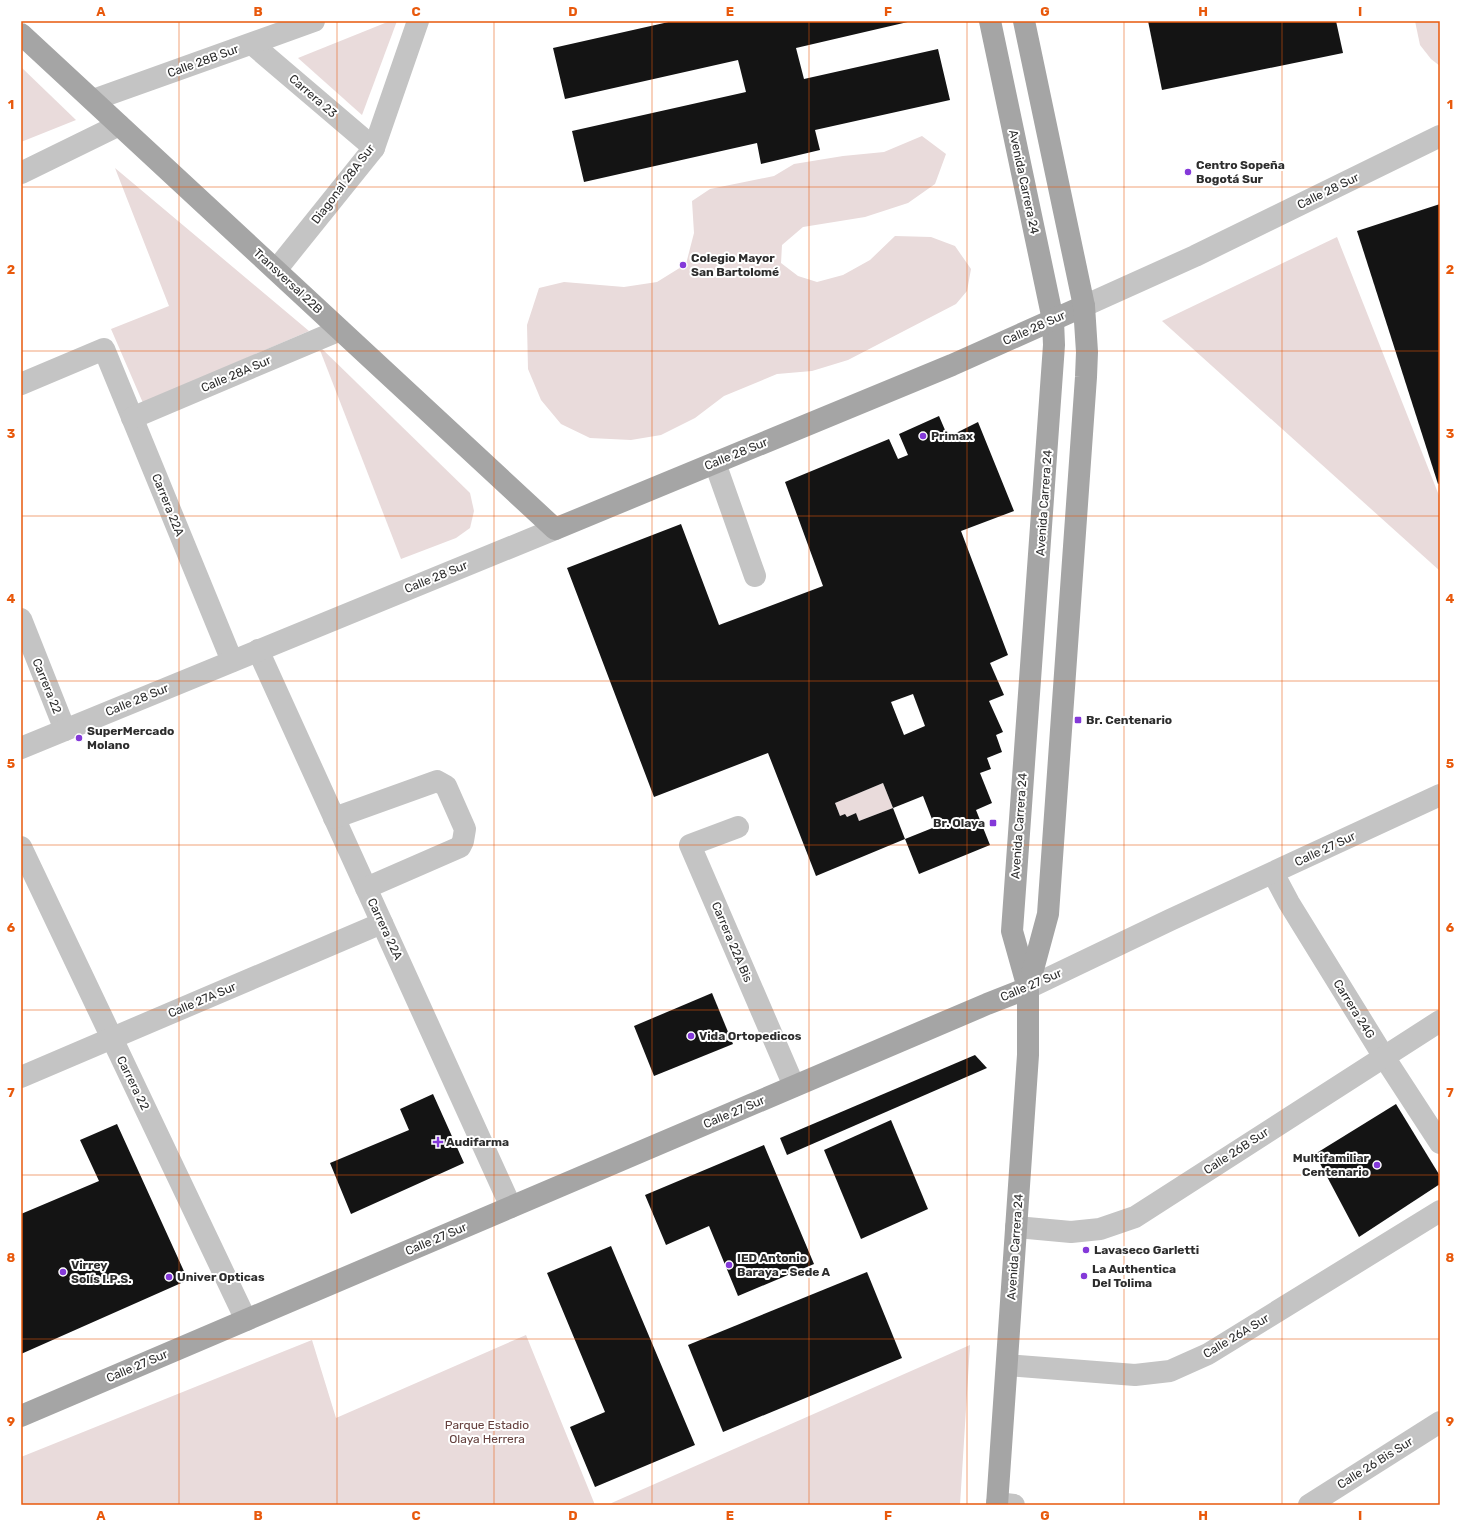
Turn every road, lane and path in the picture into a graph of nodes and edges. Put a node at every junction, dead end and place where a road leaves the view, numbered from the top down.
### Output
1 (314, 21) edge
2 (418, 21) edge
3 (990, 21) edge
4 (1024, 21) edge
5 (21, 34) edge
6 (252, 44) junction
7 (93, 100) junction
8 (119, 125) junction
9 (1440, 136) edge
10 (374, 148) junction
11 (21, 173) edge
12 (276, 270) junction
13 (1084, 306) junction
14 (1053, 320) junction
15 (340, 330) junction
16 (21, 384) edge
17 (132, 418) junction
18 (715, 463) junction
19 (555, 529) junction
20 (755, 576) dead end
21 (21, 620) edge
22 (258, 650) junction
23 (232, 661) junction
24 (65, 730) junction
25 (21, 748) edge
26 (1440, 795) edge
27 (334, 818) junction
28 (738, 827) dead end
29 (21, 847) edge
30 (1273, 873) junction
31 (366, 888) junction
32 (382, 923) junction
33 (1028, 988) junction
34 (1440, 1021) edge
35 (112, 1039) junction
36 (1384, 1057) junction
37 (21, 1077) edge
38 (794, 1086) junction
39 (1440, 1143) edge
40 (512, 1207) junction
41 (1440, 1211) edge
42 (1016, 1227) junction
43 (246, 1320) junction
44 (1007, 1364) junction
45 (21, 1416) edge
46 (1440, 1422) edge
47 (1003, 1504) edge
48 (1309, 1505) edge

1 - 6 street, Calle 28B Sur
2 - 10 street, Diagonal 28A Sur
3 - 14 main road, Avenida Carrera 24
4 - 13 main road, Avenida Carrera 24
5 - 7 main road, Transversal 22B
6 - 7 street, Calle 28B Sur
6 - 10 street, Carrera 23
7 - 8 main road, Transversal 22B
8 - 11 street
8 - 12 main road, Transversal 22B
9 - 13 street, Calle 28 Sur
10 - 12 street, Diagonal 28A Sur
12 - 15 main road, Transversal 22B
13 - 14 main road, Calle 28 Sur
13 - 33 main road, Avenida Carrera 24
14 - 18 main road, Calle 28 Sur
14 - 33 main road, Avenida Carrera 24
15 - 17 street, Calle 28A Sur
15 - 19 main road, Transversal 22B
16 - 17 street, Carrera 22A
17 - 23 street, Carrera 22A
18 - 19 main road, Calle 28 Sur
18 - 20 street
19 - 22 street, Calle 28 Sur
21 - 24 street, Carrera 22
22 - 23 street, Calle 28 Sur
22 - 27 street, Carrera 22A
23 - 24 street, Calle 28 Sur
24 - 25 street, Calle 28 Sur
26 - 30 street, Calle 27 Sur
27 - 31 street, Carrera 22A
27 - 31 street
28 - 38 street, Carrera 22A Bis
29 - 35 street, Carrera 22
30 - 33 street, Calle 27 Sur
30 - 36 street, Carrera 24G
31 - 32 street, Carrera 22A
32 - 35 street, Calle 27A Sur
32 - 40 street, Carrera 22A
33 - 38 main road, Calle 27 Sur
33 - 42 main road, Avenida Carrera 24
34 - 36 street, Calle 26B Sur
35 - 37 street, Calle 27A Sur
35 - 43 street, Carrera 22
36 - 39 street, Carrera 24G
36 - 42 street, Calle 26B Sur
38 - 40 main road, Calle 27 Sur
40 - 43 main road, Calle 27 Sur
41 - 44 street, Calle 26A Sur
42 - 44 main road, Avenida Carrera 24
43 - 45 main road, Calle 27 Sur
44 - 47 main road, Avenida Carrera 24
46 - 48 street, Calle 26 Bis Sur

